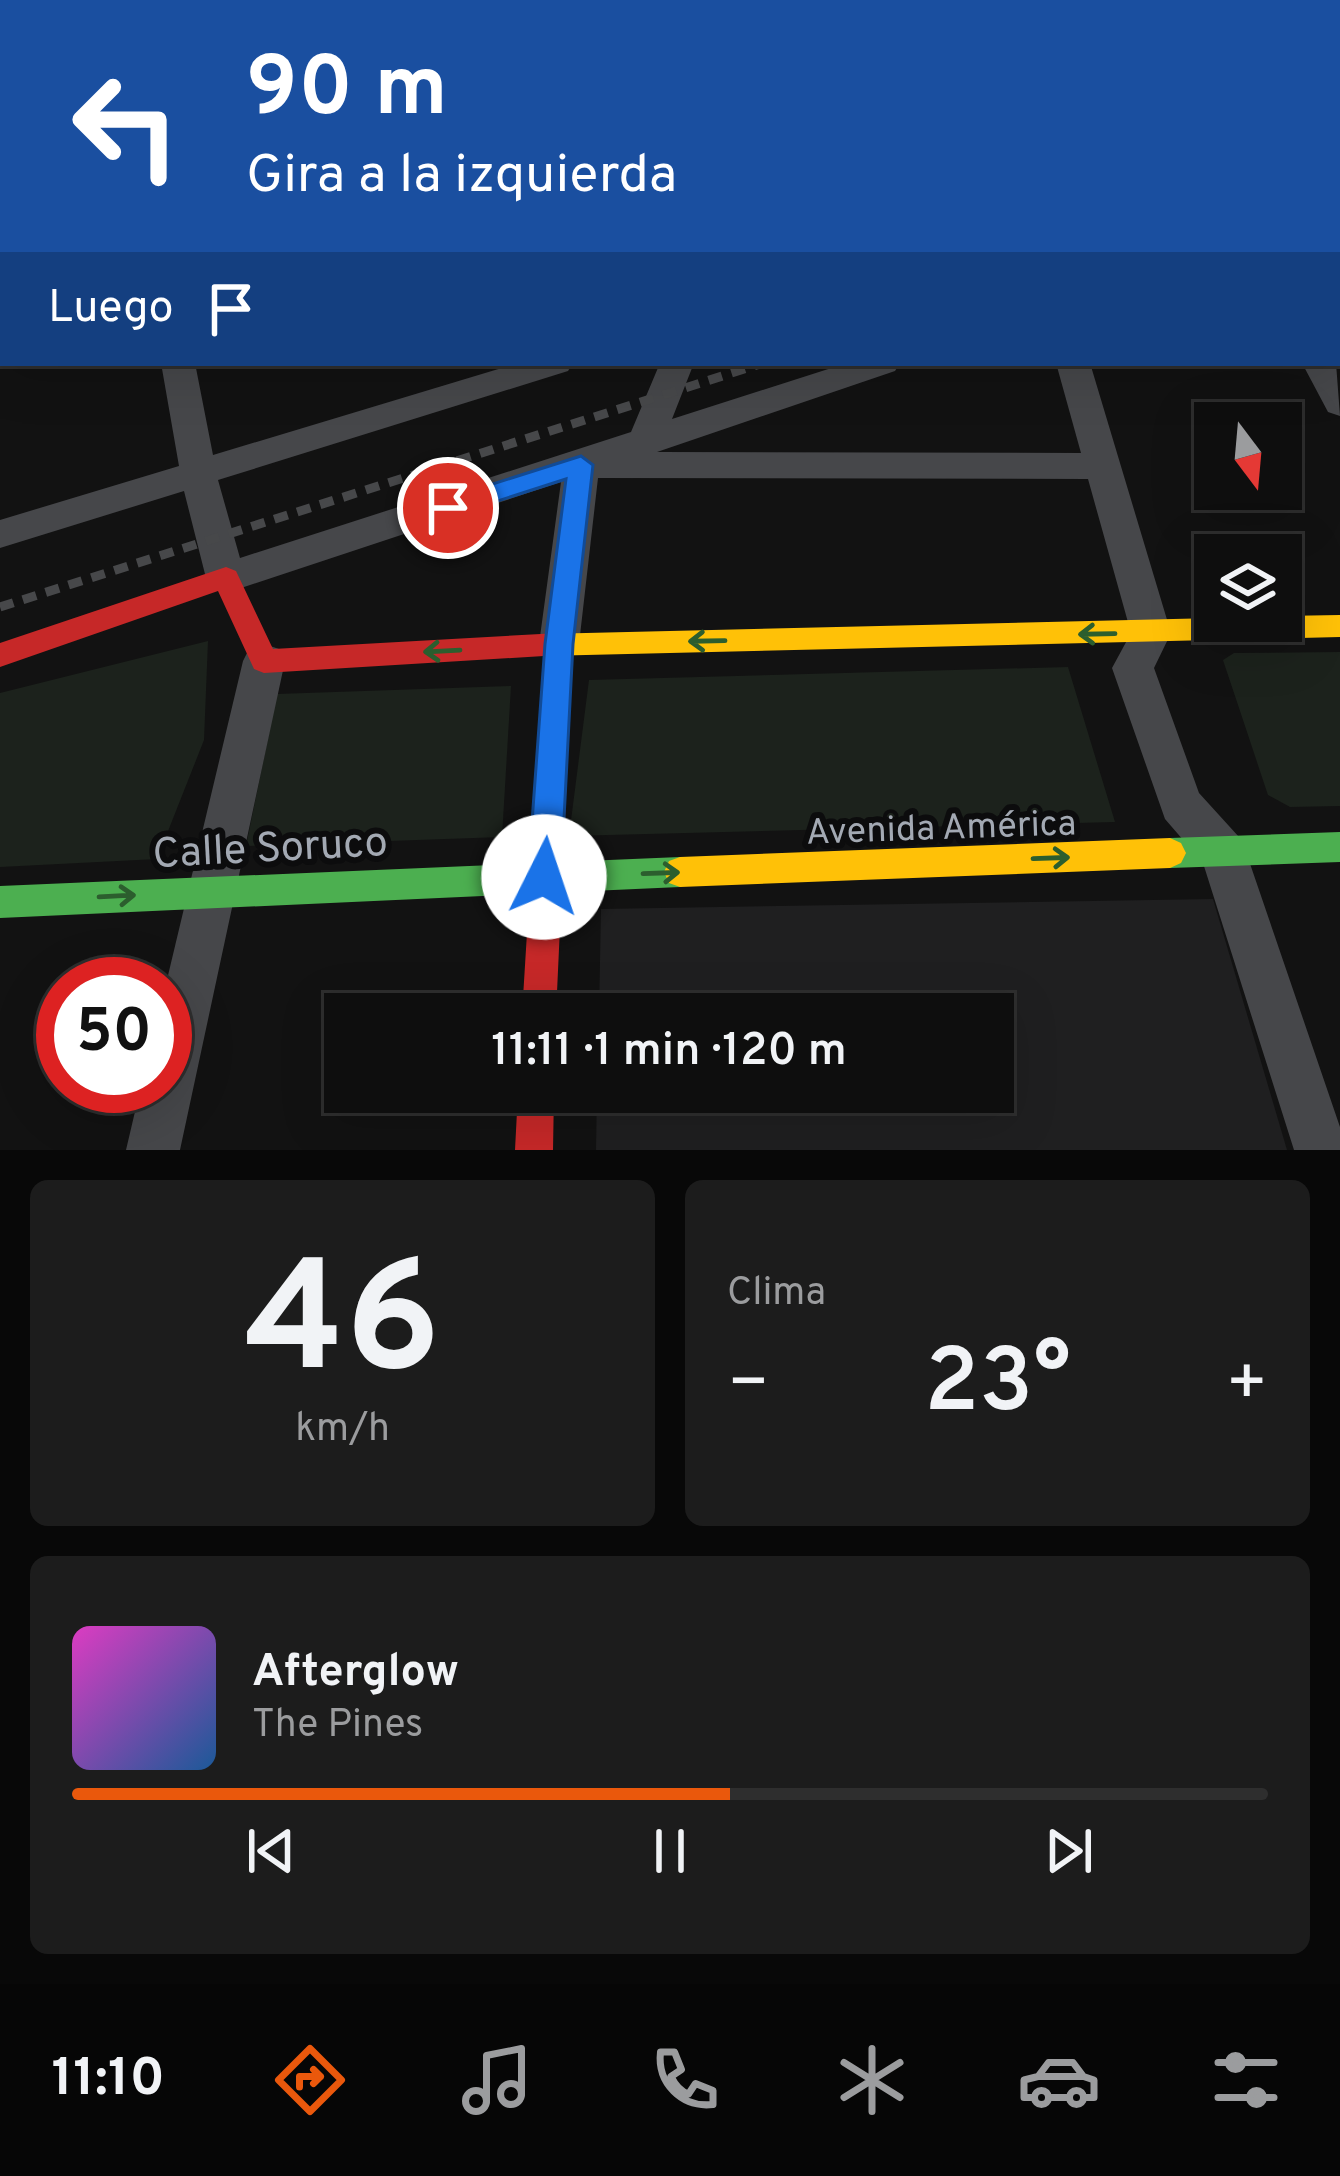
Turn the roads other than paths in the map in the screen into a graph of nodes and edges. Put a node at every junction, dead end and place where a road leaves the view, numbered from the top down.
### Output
1 (179, 366) edge
2 (547, 366) edge
3 (676, 366) edge
4 (874, 366) edge
5 (1073, 366) edge
6 (1321, 366) edge
7 (1340, 404) edge
8 (644, 444) junction
9 (581, 465) junction
10 (1101, 466) junction
11 (199, 476) junction
12 (0, 534) edge
13 (226, 578) junction
14 (1340, 626) edge
15 (1151, 633) junction
16 (559, 644) junction
17 (0, 656) edge
18 (264, 662) junction
19 (1340, 848) edge
20 (1223, 852) junction
21 (544, 877) junction
22 (210, 890) junction
23 (0, 902) edge
24 (540, 993) edge
25 (535, 1113) edge
26 (153, 1150) edge
27 (533, 1150) edge
28 (1321, 1150) edge

1 - 11 street
2 - 11 street
3 - 8 street
4 - 8 street
5 - 10 street
6 - 7 street
8 - 9 street
9 - 10 street
9 - 13 street
9 - 16 street
10 - 15 street
11 - 12 street
11 - 13 street
13 - 17 main road
13 - 18 main road
14 - 15 main road
15 -> 16 main road
15 - 20 street
16 -> 18 main road
16 - 21 main road
18 - 22 street
19 - 20 main road, Avenida América
21 -> 20 main road, Avenida América
20 - 28 street
21 - 22 main road, Calle Soruco
21 - 24 main road
23 -> 22 main road, Calle Soruco
22 - 26 street
25 - 27 main road

